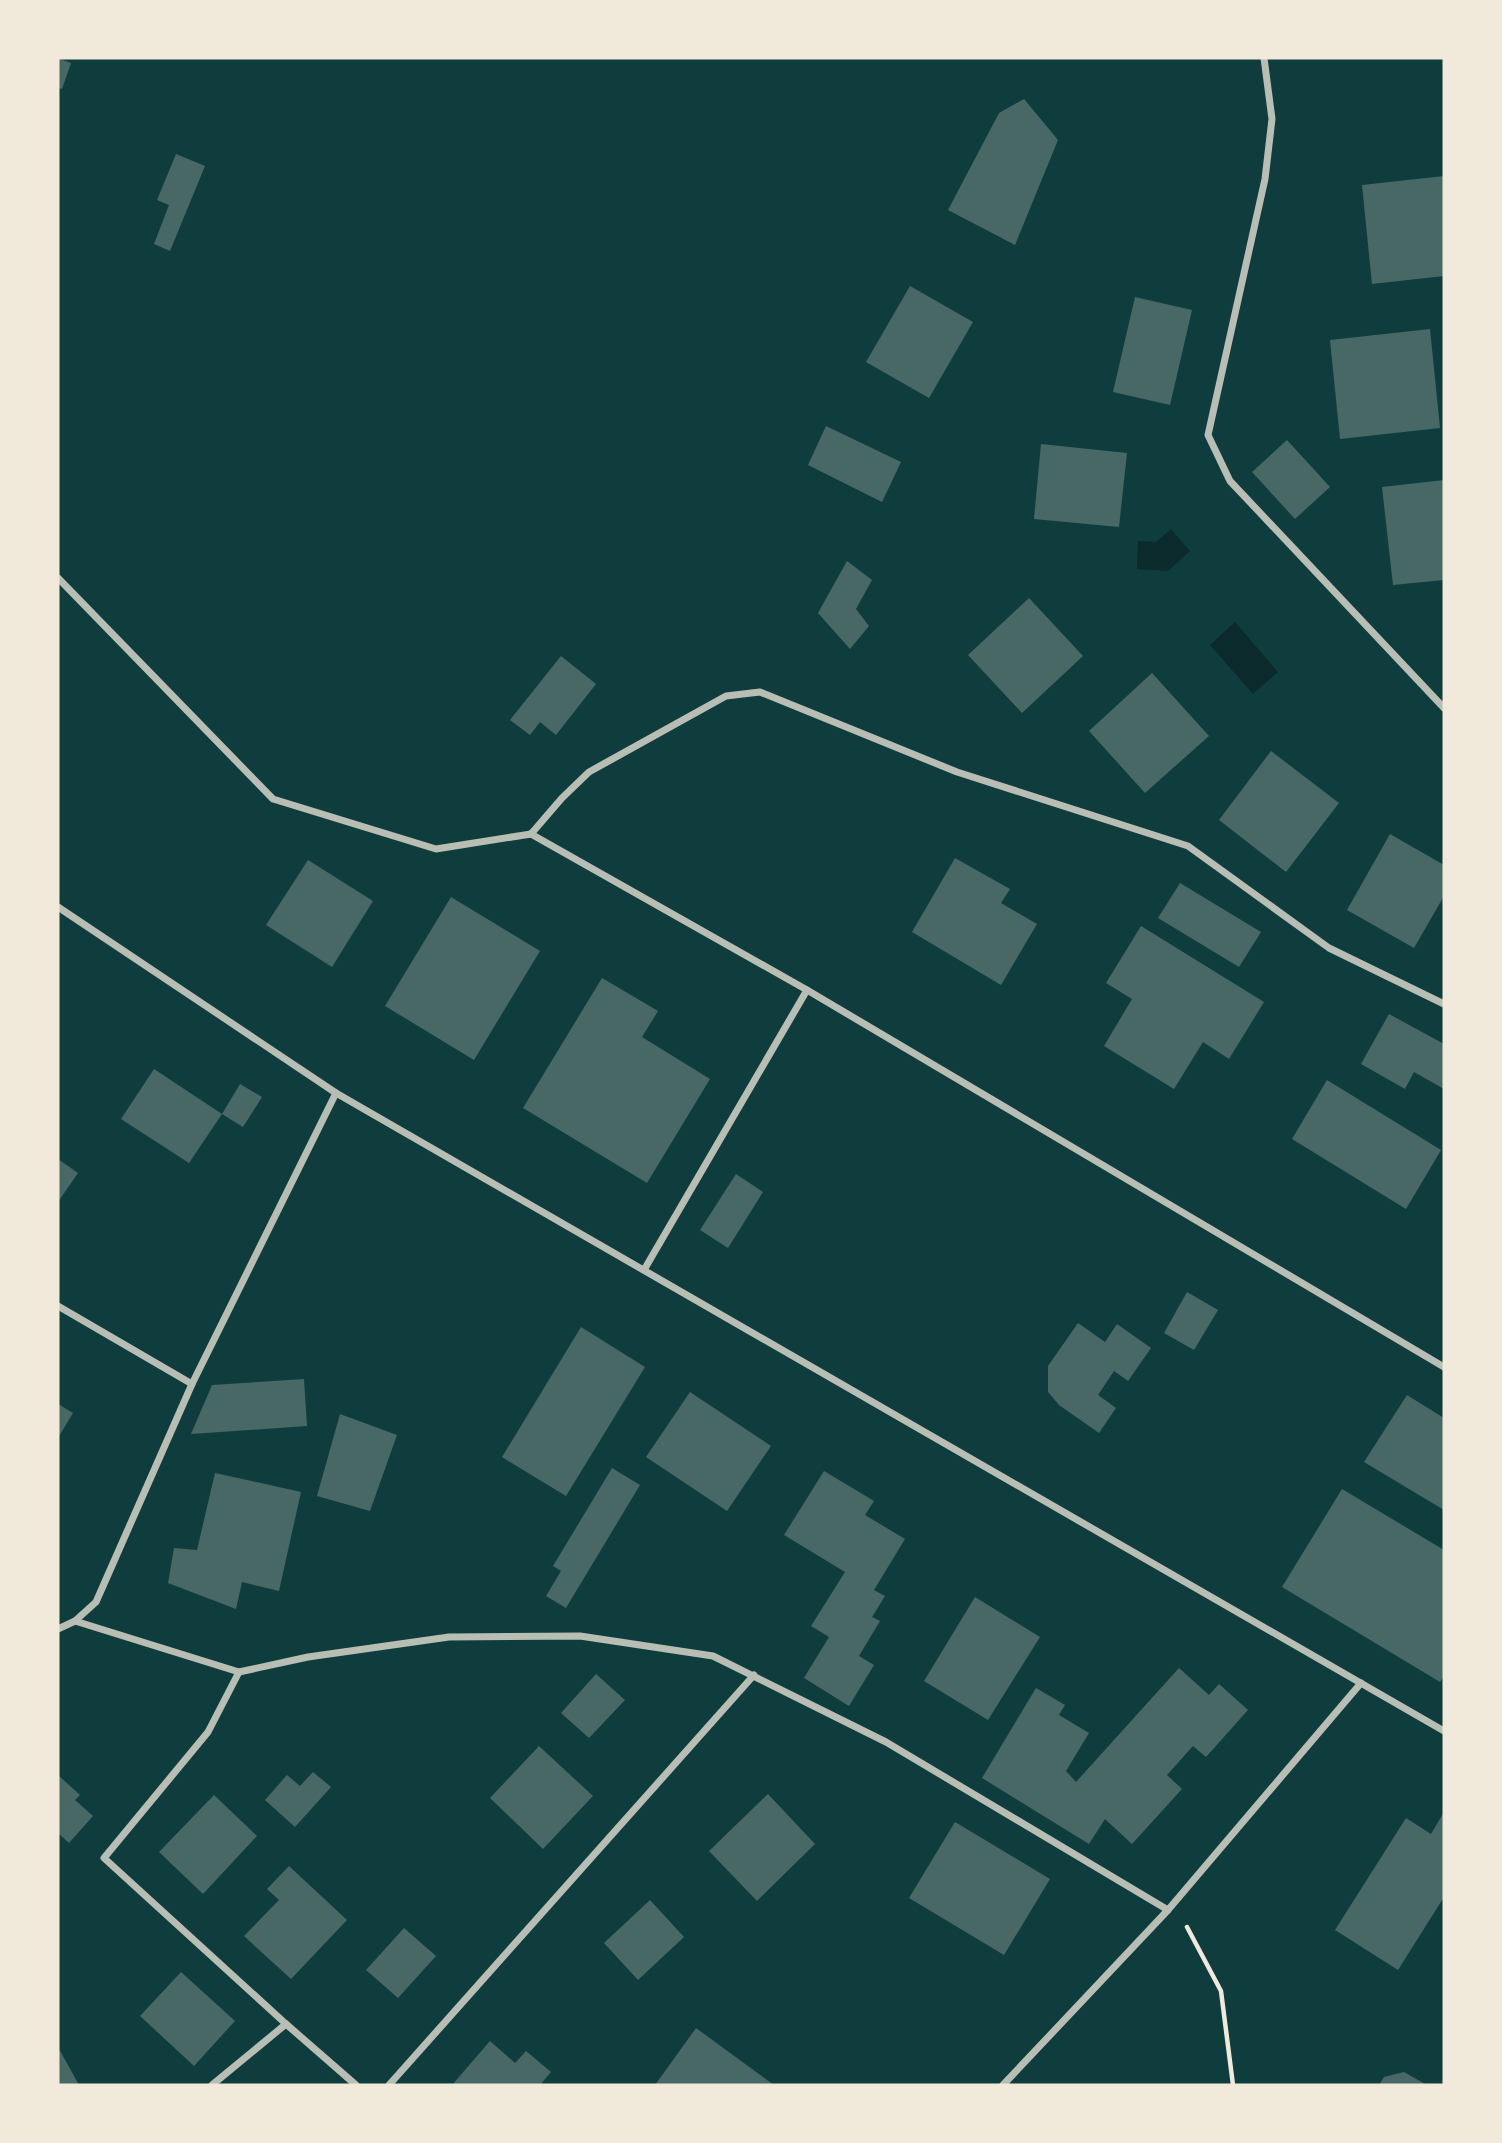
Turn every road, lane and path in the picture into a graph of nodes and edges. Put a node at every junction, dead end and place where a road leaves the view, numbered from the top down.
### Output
1 (1264, 58) edge
2 (58, 578) edge
3 (1444, 708) edge
4 (531, 834) junction
5 (58, 907) edge
6 (807, 990) junction
7 (1444, 1004) edge
8 (336, 1093) junction
9 (644, 1270) junction
10 (58, 1306) edge
11 (1444, 1367) edge
12 (192, 1384) junction
13 (75, 1621) junction
14 (58, 1629) edge
15 (239, 1672) junction
16 (754, 1675) junction
17 (1360, 1683) junction
18 (1444, 1731) edge
19 (1168, 1910) junction
20 (286, 2024) junction
21 (212, 2085) edge
22 (356, 2085) edge
23 (389, 2085) edge
24 (1003, 2085) edge
25 (1233, 2085) edge

1 - 3 street
2 - 4 street
4 - 6 street
4 - 7 street
5 - 8 street
6 - 9 street
6 - 11 street
8 - 9 street
8 - 12 street
9 - 17 street
10 - 12 street
12 - 13 street
13 - 14 street
13 - 15 street
15 - 16 street
15 - 20 street
16 - 19 street
16 - 23 street
17 - 18 street
17 - 19 street
19 - 24 street
19 - 25 path
20 - 21 street
20 - 22 street

